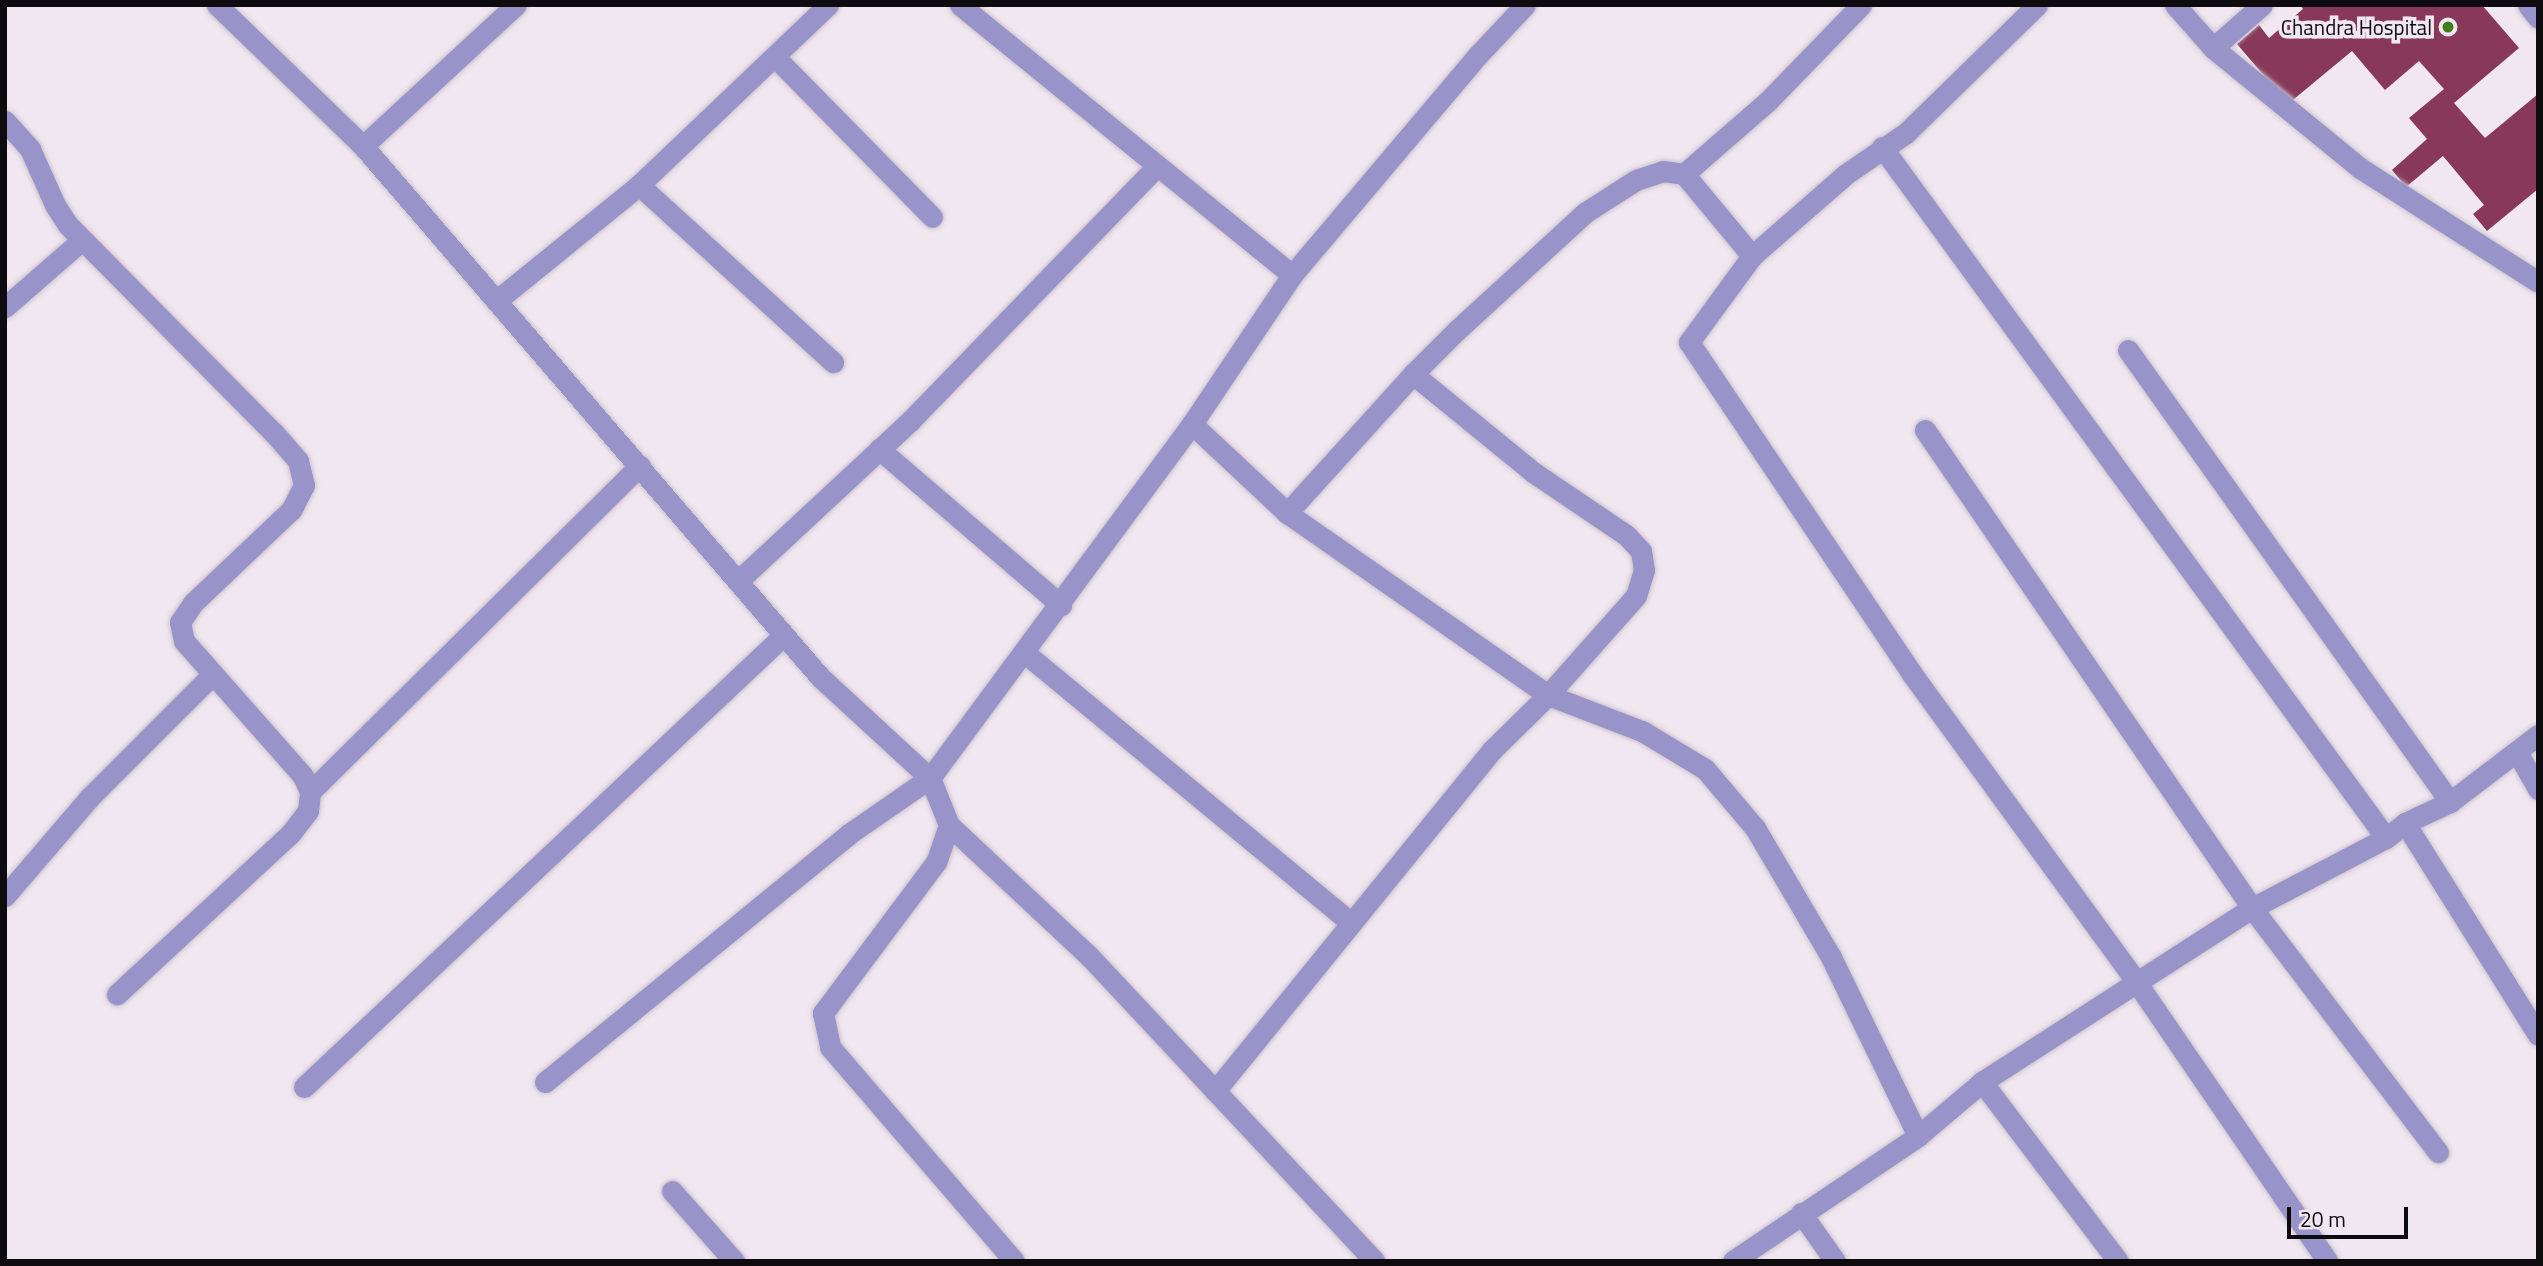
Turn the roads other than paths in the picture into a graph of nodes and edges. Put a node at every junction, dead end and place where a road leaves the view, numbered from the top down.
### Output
1 (217, 5) edge
2 (516, 5) edge
3 (828, 5) edge
4 (960, 5) edge
5 (1525, 5) edge
6 (1861, 5) edge
7 (2037, 5) edge
8 (2175, 5) edge
9 (2263, 5) edge
10 (2528, 5) edge
11 (2538, 18) edge
12 (2213, 48) junction
13 (775, 57) junction
14 (5, 121) edge
15 (363, 146) junction
16 (1882, 147) junction
17 (1157, 166) junction
18 (1684, 174) junction
19 (639, 185) junction
20 (932, 217) dead end
21 (82, 240) junction
22 (1752, 256) junction
23 (1292, 275) junction
24 (2538, 282) edge
25 (496, 301) junction
26 (5, 307) edge
27 (2128, 350) dead end
28 (833, 362) dead end
29 (1413, 374) junction
30 (1192, 424) junction
31 (1925, 430) dead end
32 (879, 449) junction
33 (640, 466) junction
34 (1287, 513) junction
35 (739, 580) junction
36 (1061, 605) junction
37 (784, 635) junction
38 (1025, 653) junction
39 (212, 675) junction
40 (1548, 695) junction
41 (2538, 735) edge
42 (2517, 752) junction
43 (930, 778) junction
44 (2538, 789) edge
45 (310, 792) junction
46 (2450, 802) junction
47 (2405, 823) junction
48 (948, 825) junction
49 (2386, 838) junction
50 (5, 896) edge
51 (2252, 908) junction
52 (1351, 923) junction
53 (2137, 983) junction
54 (117, 994) dead end
55 (2538, 1035) edge
56 (545, 1082) dead end
57 (1982, 1082) junction
58 (304, 1087) dead end
59 (1216, 1091) junction
60 (1918, 1136) junction
61 (2438, 1152) dead end
62 (672, 1191) dead end
63 (1801, 1213) junction
64 (734, 1261) edge
65 (1014, 1261) edge
66 (1374, 1261) edge
67 (1733, 1261) edge
68 (1835, 1261) edge
69 (2118, 1261) edge
70 (2327, 1261) edge

1 - 15 street
2 - 15 street
3 - 13 street
4 - 17 street
5 - 23 street
6 - 18 street
7 - 16 street
8 - 12 street
9 - 12 street
10 - 11 street
12 - 24 street
13 - 19 street
13 - 20 street
14 - 21 street
15 - 25 street
16 - 22 street
16 - 49 street
17 - 23 street
17 - 32 street
18 - 22 street
18 - 29 street
19 - 25 street
19 - 28 street
21 - 26 street
21 - 39 street
22 - 53 street
23 - 30 street
25 - 33 street
27 - 46 street
29 - 34 street
29 - 40 street
30 - 34 street
30 - 36 street
31 - 51 street
32 - 35 street
32 - 36 street
33 - 35 street
33 - 45 street
34 - 40 street
35 - 37 street
36 - 38 street
37 - 43 street
37 - 58 street
38 - 43 street
38 - 52 street
39 - 45 street
39 - 50 street
40 - 52 street
40 - 60 street
41 - 42 street
42 - 44 street
42 - 46 street
43 - 48 street
43 - 56 street
45 - 54 street
46 - 47 street
47 - 49 street
47 - 55 street
48 - 59 street
48 - 65 street
49 - 51 street
51 - 53 street
51 - 61 street
52 - 59 street
53 - 57 street
53 - 70 street
57 - 60 street
57 - 69 street
59 - 66 street
60 - 63 street
62 - 64 street
63 - 67 street
63 - 68 street

